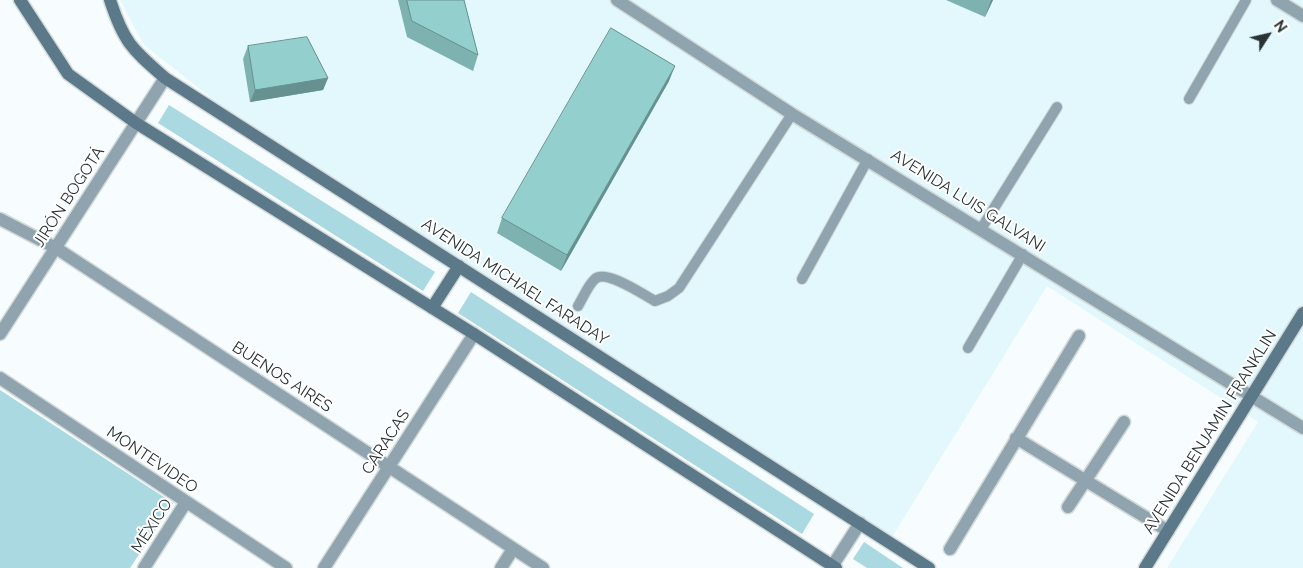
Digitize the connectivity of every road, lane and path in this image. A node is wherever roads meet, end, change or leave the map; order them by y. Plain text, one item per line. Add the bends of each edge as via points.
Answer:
1 (20, 0) edge
2 (110, 0) edge
3 (616, 0) edge
4 (1246, 0) edge
5 (1276, 0) edge
6 (1303, 16) edge
7 (165, 78) junction
8 (1189, 99) dead end
9 (1058, 107) dead end
10 (792, 114) junction
11 (136, 124) junction
12 (868, 159) junction
13 (0, 219) edge
14 (981, 229) junction
15 (56, 248) junction
16 (1023, 254) junction
17 (460, 266) junction
18 (802, 279) dead end
19 (578, 306) dead end
20 (432, 308) junction
21 (1303, 313) edge
22 (0, 334) edge
23 (474, 334) junction
24 (1079, 336) dead end
25 (968, 348) dead end
26 (0, 378) edge
27 (1252, 397) junction
28 (1124, 422) dead end
29 (1303, 428) edge
30 (1016, 438) junction
31 (389, 467) junction
32 (1086, 480) junction
33 (186, 502) junction
34 (1068, 507) dead end
35 (860, 523) junction
36 (1168, 531) junction
37 (513, 548) junction
38 (950, 549) dead end
39 (833, 567) edge
40 (144, 568) edge
41 (286, 568) edge
42 (324, 568) edge
43 (500, 568) edge
44 (542, 568) edge
45 (929, 568) edge
46 (1145, 568) edge

1 - 11 street via 68,74
2 - 7 street, AVENIDA MICHAEL FARADAY via 119,28 131,48
3 - 10 street, AVENIDA LUIS GALVANI
4 - 8 lane
5 - 6 street
7 - 11 street, JIRÓN BOGOTÁ
7 - 17 street, AVENIDA MICHAEL FARADAY
9 - 14 lane
10 - 12 street, AVENIDA LUIS GALVANI
10 - 19 lane via 678,288 655,301 602,276 595,279
11 - 15 street, JIRÓN BOGOTÁ
11 - 20 street
12 - 14 street, AVENIDA LUIS GALVANI
12 - 18 lane
13 - 15 street, BUENOS AIRES
14 - 16 street, AVENIDA LUIS GALVANI
15 - 22 street, JIRÓN BOGOTÁ
15 - 31 street, BUENOS AIRES
16 - 25 lane
16 - 27 street, AVENIDA LUIS GALVANI
17 - 20 street
17 - 35 street, AVENIDA MICHAEL FARADAY
20 - 23 street
21 - 27 street, AVENIDA BENJAMIN FRANKLIN
23 - 31 street, CARACAS
23 - 39 street
24 - 30 street
26 - 33 street, MONTEVIDEO
27 - 29 street, AVENIDA LUIS GALVANI
27 - 36 street, AVENIDA BENJAMIN FRANKLIN
28 - 32 street
30 - 32 street
30 - 38 street
31 - 37 street, BUENOS AIRES
31 - 42 street, CARACAS
32 - 34 street
32 - 36 street
33 - 40 street, MÉXICO
33 - 41 street, MONTEVIDEO
35 - 39 street
35 - 45 street, AVENIDA MICHAEL FARADAY
36 - 46 street, AVENIDA BENJAMIN FRANKLIN
37 - 43 street
37 - 44 street, BUENOS AIRES

